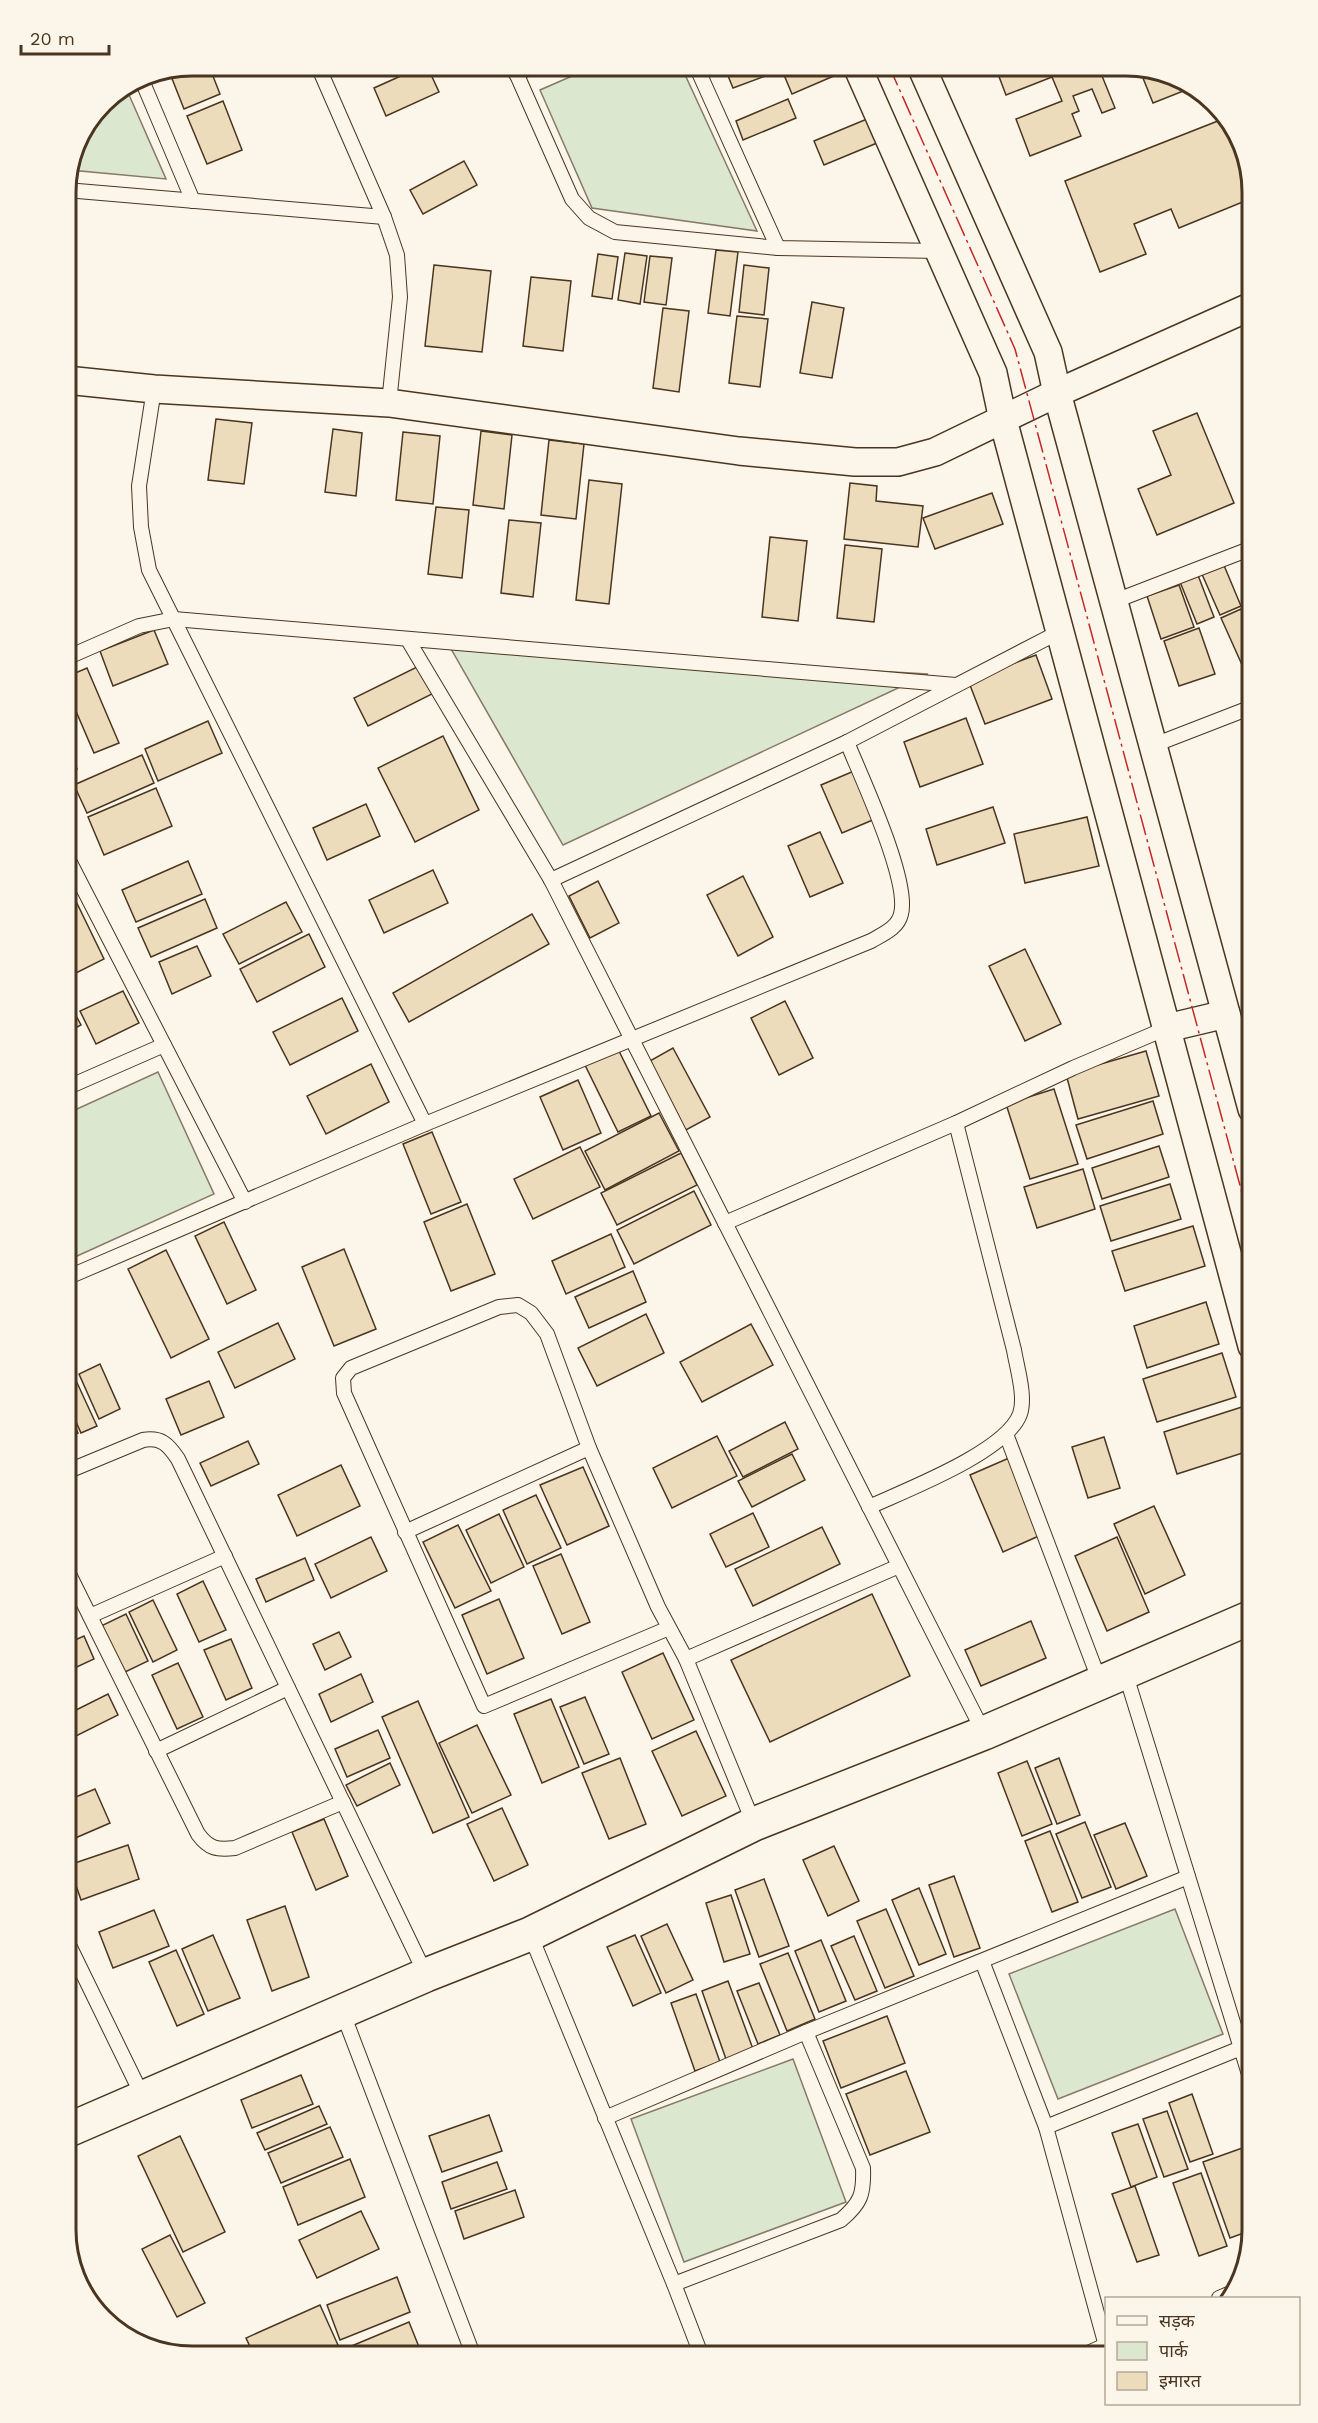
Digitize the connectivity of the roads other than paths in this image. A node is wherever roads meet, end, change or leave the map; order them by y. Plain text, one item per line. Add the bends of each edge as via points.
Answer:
1 (323, 77) edge
2 (517, 77) edge
3 (701, 77) edge
4 (862, 77) edge
5 (926, 77) edge
6 (145, 87) edge
7 (77, 191) edge
8 (193, 201) junction
9 (384, 217) junction
10 (778, 248) junction
11 (938, 250) junction
12 (1242, 310) edge
13 (77, 381) edge
14 (154, 389) junction
15 (1057, 393) junction
16 (389, 403) junction
17 (1003, 420) junction
18 (1242, 552) edge
19 (1115, 601) junction
20 (174, 619) junction
21 (1061, 631) junction
22 (408, 640) junction
23 (77, 653) edge
24 (956, 685) junction
25 (1242, 711) edge
26 (847, 742) junction
27 (1154, 745) junction
28 (551, 880) junction
29 (77, 882) edge
30 (1226, 1014) junction
31 (1167, 1028) junction
32 (631, 1038) junction
33 (164, 1045) junction
34 (1242, 1072) edge
35 (77, 1083) edge
36 (956, 1123) junction
37 (425, 1124) junction
38 (245, 1202) junction
39 (725, 1223) junction
40 (77, 1273) edge
41 (1242, 1309) edge
42 (1006, 1434) junction
43 (589, 1448) junction
44 (77, 1467) edge
45 (869, 1508) junction
46 (405, 1532) junction
47 (225, 1556) junction
48 (899, 1566) junction
49 (77, 1590) edge
50 (90, 1616) junction
51 (1242, 1621) edge
52 (669, 1628) junction
53 (686, 1659) junction
54 (1112, 1678) junction
55 (288, 1688) junction
56 (984, 1733) junction
57 (156, 1751) junction
58 (343, 1802) junction
59 (754, 1824) junction
60 (1188, 1877) junction
61 (530, 1934) junction
62 (982, 1961) junction
63 (77, 1962) edge
64 (426, 1975) junction
65 (342, 2011) junction
66 (806, 2032) junction
67 (1241, 2048) junction
68 (1242, 2051) edge
69 (143, 2097) junction
70 (605, 2118) junction
71 (77, 2126) edge
72 (1047, 2127) junction
73 (674, 2284) junction
74 (1105, 2341) edge
75 (470, 2346) edge
76 (698, 2346) edge

1 - 9 lane
2 - 10 lane via 572,199 589,218 615,232
3 - 10 lane
4 - 11 street
5 - 15 street via 1048,352
6 - 8 lane
7 - 8 lane
8 - 9 lane
9 - 16 lane via 398,255 400,297
10 - 11 lane
11 - 17 street via 993,373
12 - 15 street
13 - 14 street
14 - 16 street
14 - 20 lane via 139,486 141,527 149,570
15 - 17 street
15 - 19 street
16 - 17 street via 739,451 855,462 898,462 935,452
17 - 21 street
18 - 19 lane
19 - 27 street
20 - 22 lane
20 - 23 lane via 139,626
20 - 37 lane
21 - 24 lane
21 - 31 street
22 - 24 lane
22 - 28 lane
24 - 26 lane
25 - 27 lane
26 - 28 lane
26 - 32 lane via 896,865 902,914 892,928 872,941
27 - 30 street
28 - 32 lane
29 - 33 lane
30 - 31 street
30 - 34 street
31 - 36 lane
31 - 41 street
32 - 37 lane
32 - 39 lane
33 - 35 lane
33 - 38 lane
36 - 39 lane
36 - 42 lane via 1021,1385 1020,1414
37 - 38 lane
38 - 40 lane
39 - 45 lane
42 - 45 lane via 980,1454
42 - 54 lane
43 - 46 lane
43 - 46 lane via 547,1334 531,1313 518,1305 499,1307 351,1368 343,1377 344,1393
43 - 52 lane
44 - 47 lane via 143,1440 156,1438 168,1445
45 - 48 lane
46 - 52 lane via 484,1706
47 - 50 lane
47 - 55 lane
48 - 53 lane
48 - 56 lane
49 - 50 lane
50 - 57 lane
51 - 54 street
52 - 53 lane
53 - 59 lane
54 - 56 street
54 - 60 lane
55 - 57 lane
55 - 58 lane
56 - 59 street
57 - 58 lane via 198,1834 216,1850 235,1848
58 - 64 lane
59 - 61 street
60 - 62 lane
60 - 67 lane
61 - 64 street
61 - 70 lane
62 - 66 lane
62 - 72 lane
63 - 69 lane
64 - 65 street
65 - 69 street
65 - 75 lane
66 - 70 lane
66 - 73 lane via 863,2168 864,2189 856,2207 841,2220
67 - 68 lane
67 - 72 lane
69 - 71 street
70 - 73 lane
72 - 74 lane
73 - 76 lane

